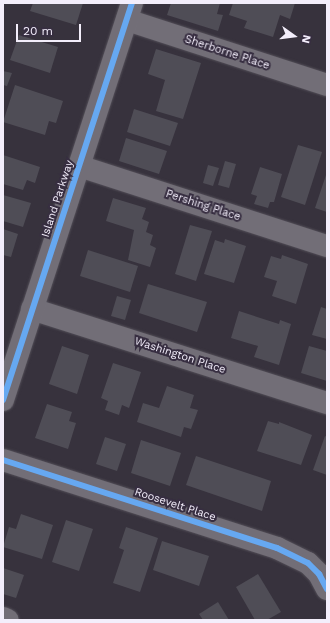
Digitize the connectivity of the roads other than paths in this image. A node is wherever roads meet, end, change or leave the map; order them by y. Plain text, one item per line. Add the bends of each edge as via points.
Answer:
1 (130, 11) edge
2 (327, 85) edge
3 (79, 166) junction
4 (327, 246) edge
5 (32, 310) junction
6 (3, 400) edge
7 (327, 403) edge
8 (3, 460) edge
9 (327, 589) edge
10 (3, 618) edge
11 (8, 620) edge

1 - 2 street, Sherborne Place
1 - 3 street, Island Parkway
3 - 4 street, Pershing Place
3 - 5 street, Island Parkway
5 - 6 street, Island Parkway
5 - 7 street, Washington Place
8 - 9 street, Roosevelt Place via 277,548 308,563 319,574
10 - 11 street

